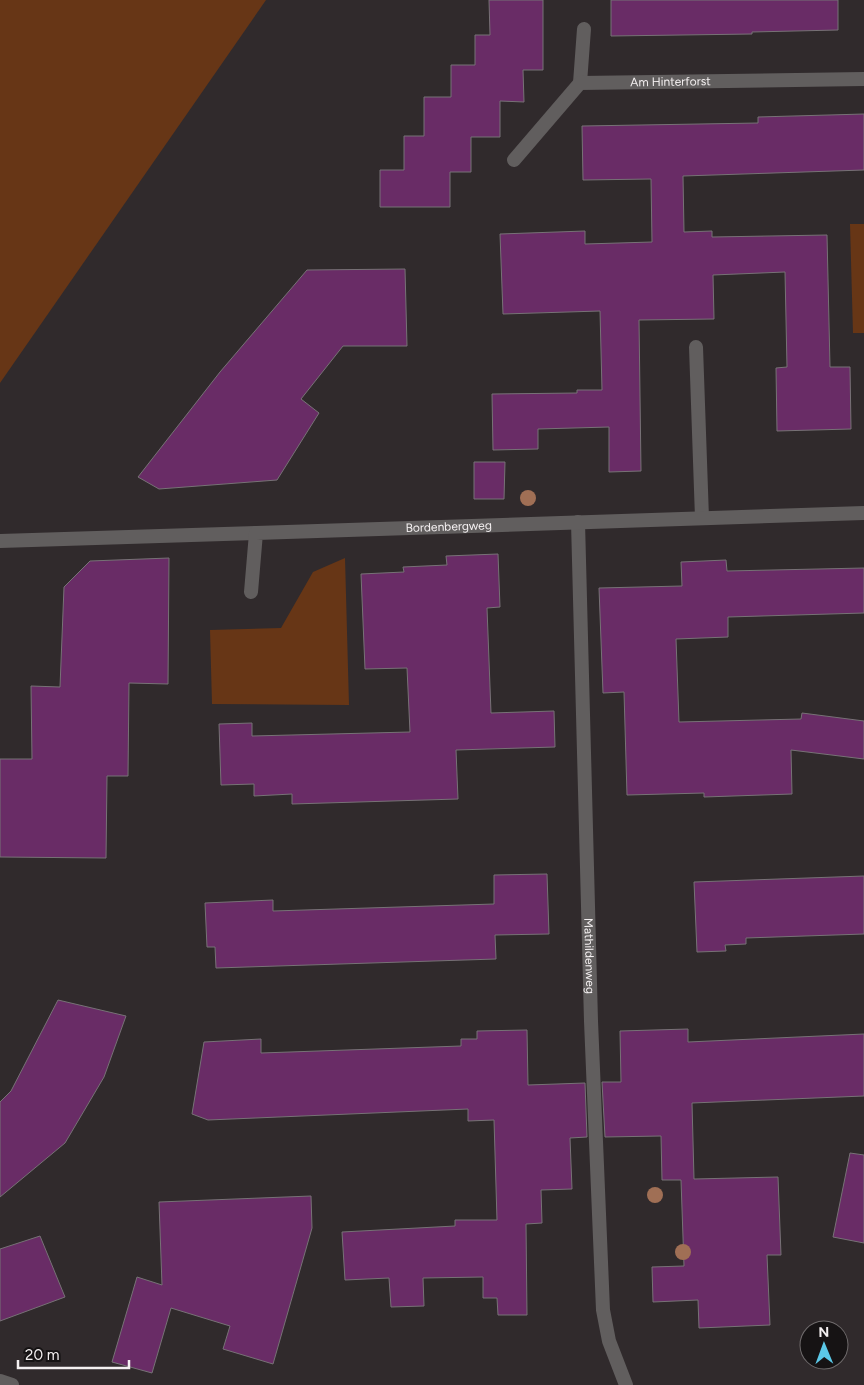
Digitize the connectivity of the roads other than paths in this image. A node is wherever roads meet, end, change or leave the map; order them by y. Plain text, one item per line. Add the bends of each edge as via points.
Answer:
1 (584, 29) dead end
2 (864, 79) edge
3 (580, 83) junction
4 (514, 160) dead end
5 (696, 347) dead end
6 (864, 513) edge
7 (702, 518) junction
8 (578, 522) junction
9 (256, 533) junction
10 (0, 541) edge
11 (251, 592) dead end
12 (0, 1381) edge
13 (12, 1385) edge
14 (626, 1385) edge

1 - 3 street
2 - 3 street, Am Hinterforst
3 - 4 street
5 - 7 street
6 - 7 street, Bordenbergweg
7 - 8 street, Bordenbergweg
8 - 9 street, Bordenbergweg
8 - 14 street, Mathildenweg via 591,1021 603,1310
9 - 10 street, Bordenbergweg
9 - 11 street
12 - 13 street

